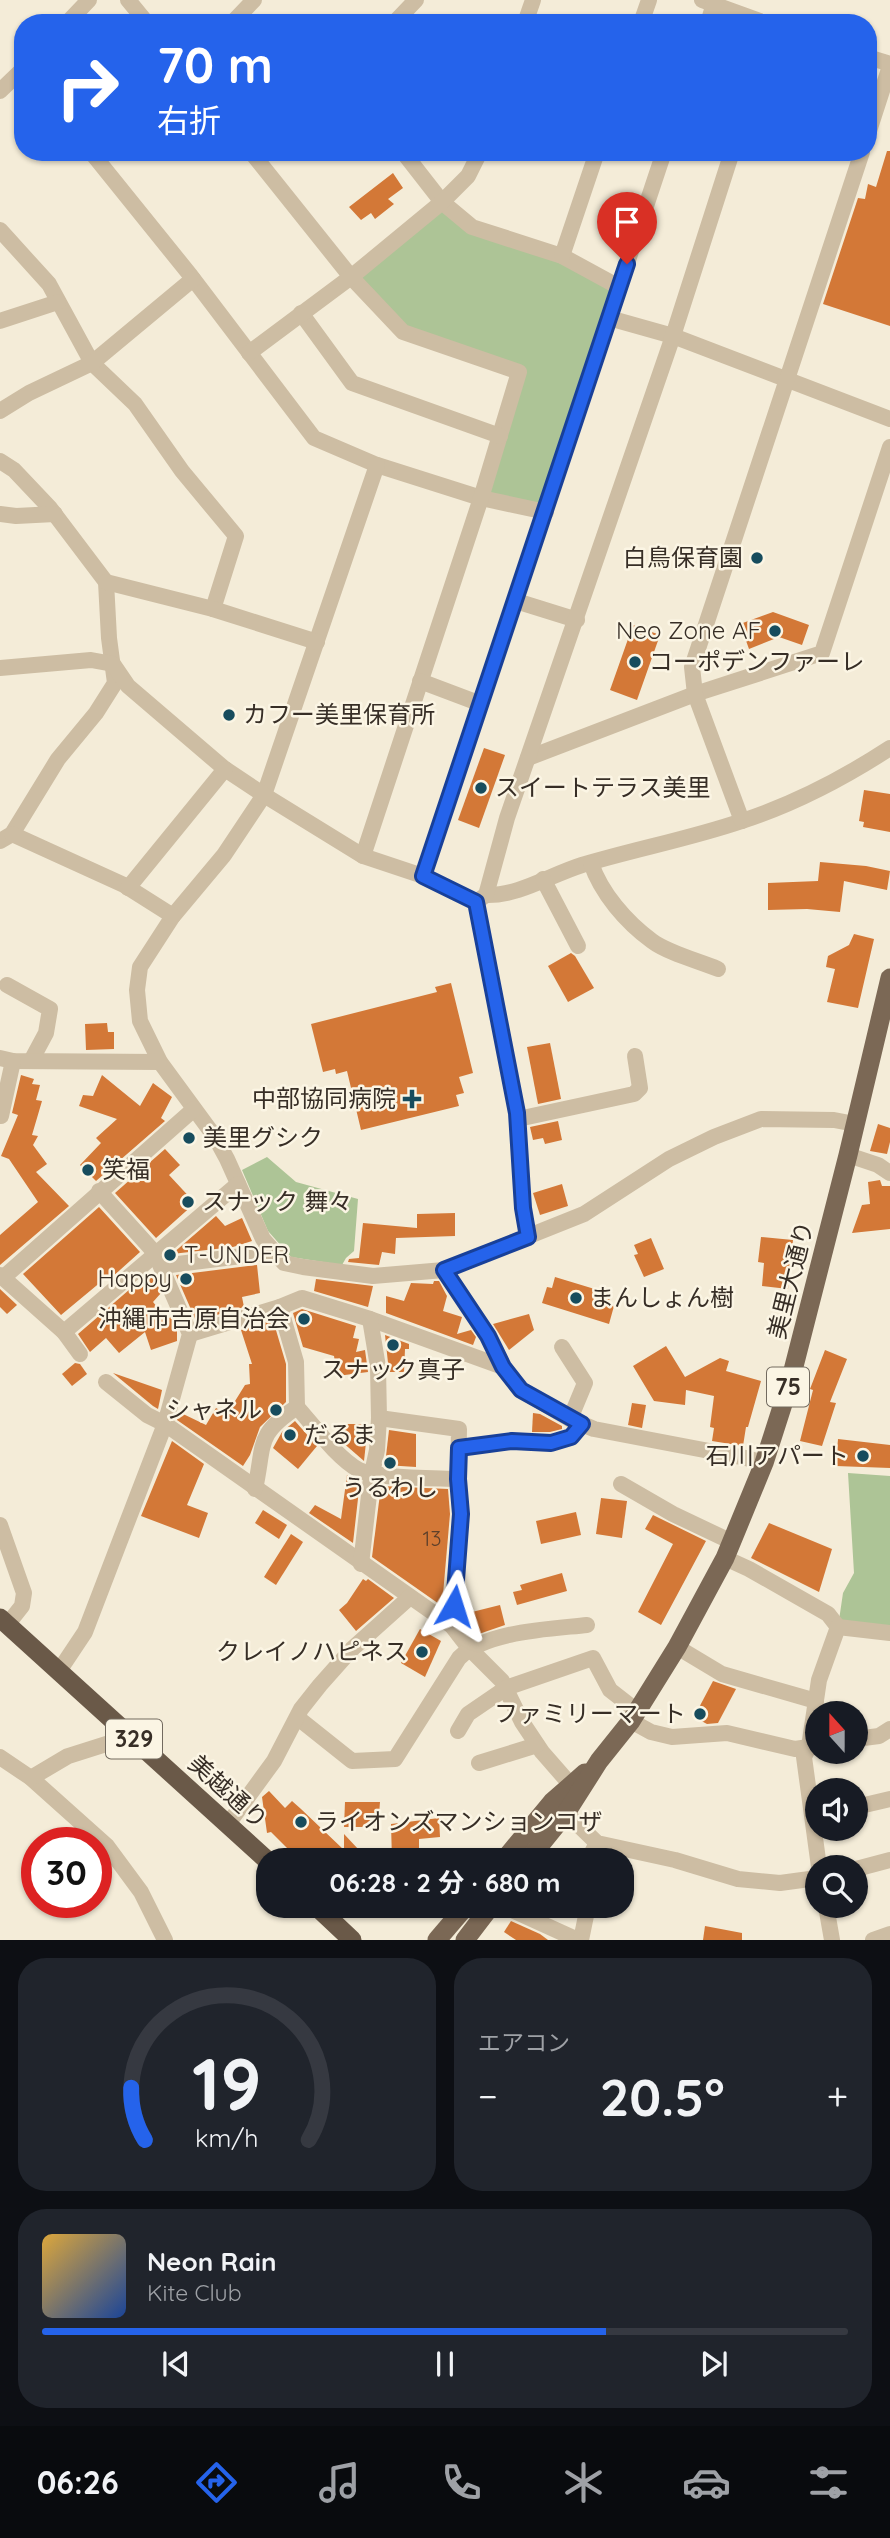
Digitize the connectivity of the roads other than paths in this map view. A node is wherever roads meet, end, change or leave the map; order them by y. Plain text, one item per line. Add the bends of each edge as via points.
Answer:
1 (89, 0) edge
2 (128, 0) edge
3 (254, 0) edge
4 (416, 0) edge
5 (711, 1) edge
6 (76, 14) edge
7 (140, 14) edge
8 (241, 14) edge
9 (403, 14) edge
10 (743, 14) edge
11 (890, 65) edge
12 (14, 78) edge
13 (0, 91) edge
14 (877, 106) edge
15 (98, 161) edge
16 (258, 161) edge
17 (410, 161) edge
18 (476, 161) edge
19 (594, 161) edge
20 (661, 161) edge
21 (729, 161) edge
22 (859, 161) edge
23 (442, 202) junction
24 (3, 238) edge
25 (562, 256) junction
26 (351, 276) junction
27 (193, 279) junction
28 (619, 287) junction
29 (58, 302) junction
30 (301, 313) junction
31 (609, 318) junction
32 (0, 321) edge
33 (673, 336) junction
34 (249, 353) junction
35 (92, 363) junction
36 (786, 378) junction
37 (0, 411) edge
38 (890, 419) edge
39 (500, 436) junction
40 (890, 447) edge
41 (0, 460) edge
42 (377, 465) junction
43 (481, 498) junction
44 (546, 513) junction
45 (0, 514) edge
46 (55, 514) junction
47 (107, 582) junction
48 (516, 601) junction
49 (213, 609) junction
50 (577, 620) junction
51 (317, 642) junction
52 (113, 664) junction
53 (0, 668) edge
54 (420, 681) junction
55 (695, 694) junction
56 (481, 704) junction
57 (890, 748) edge
58 (528, 758) junction
59 (225, 769) junction
60 (264, 795) junction
61 (743, 821) junction
62 (6, 838) edge
63 (363, 856) junction
64 (591, 863) junction
65 (423, 876) junction
66 (543, 880) junction
67 (128, 888) junction
68 (481, 898) junction
69 (173, 916) junction
70 (578, 946) dead end
71 (718, 969) dead end
72 (890, 978) edge
73 (7, 985) dead end
74 (885, 1025) edge
75 (635, 1056) dead end
76 (6, 1059) edge
77 (31, 1061) junction
78 (160, 1062) junction
79 (194, 1109) junction
80 (2, 1116) edge
81 (518, 1119) junction
82 (855, 1124) junction
83 (848, 1155) junction
84 (890, 1174) edge
85 (238, 1184) junction
86 (99, 1191) junction
87 (528, 1237) junction
88 (274, 1252) junction
89 (158, 1259) junction
90 (303, 1267) junction
91 (444, 1270) junction
92 (2, 1276) edge
93 (302, 1298) junction
94 (280, 1307) junction
95 (370, 1319) junction
96 (64, 1332) junction
97 (190, 1334) junction
98 (562, 1347) dead end
99 (80, 1354) dead end
100 (503, 1367) junction
101 (106, 1382) dead end
102 (297, 1407) junction
103 (379, 1418) junction
104 (576, 1422) junction
105 (165, 1424) junction
106 (459, 1448) junction
107 (764, 1463) junction
108 (373, 1473) junction
109 (458, 1479) junction
110 (621, 1484) dead end
111 (256, 1489) junction
112 (0, 1525) edge
113 (728, 1550) junction
114 (361, 1564) junction
115 (410, 1597) junction
116 (4, 1621) edge
117 (587, 1625) dead end
118 (452, 1626) junction
119 (838, 1627) junction
120 (890, 1633) edge
121 (677, 1647) junction
122 (469, 1648) junction
123 (59, 1671) junction
124 (506, 1688) junction
125 (816, 1701) joint
126 (634, 1716) junction
127 (298, 1717) junction
128 (890, 1729) edge
129 (458, 1731) dead end
130 (131, 1736) junction
131 (868, 1737) edge
132 (537, 1745) junction
133 (805, 1747) edge
134 (0, 1757) edge
135 (599, 1762) junction
136 (479, 1763) dead end
137 (31, 1778) junction
138 (570, 1784) junction
139 (890, 1799) edge
140 (868, 1804) edge
141 (566, 1813) junction
142 (228, 1824) junction
143 (597, 1843) junction
144 (514, 1848) edge
145 (538, 1848) edge
146 (594, 1848) edge
147 (256, 1850) edge
148 (890, 1860) edge
149 (868, 1866) edge
150 (805, 1880) edge
151 (329, 1918) edge
152 (456, 1918) edge
153 (481, 1918) edge
154 (530, 1918) edge
155 (585, 1918) edge
156 (828, 1918) edge
157 (890, 1934) edge
158 (165, 1940) edge
159 (352, 1940) edge
160 (437, 1940) edge
161 (464, 1940) edge
162 (580, 1940) edge
163 (832, 1940) edge
164 (873, 1940) edge

1 - 6 street
2 - 7 street
3 - 8 street
4 - 9 street
5 - 10 street
11 - 14 street
12 - 13 street
15 - 27 street
16 - 26 street
17 - 23 street
18 - 23 street via 468,176
19 - 25 street
20 - 28 street
21 - 33 street
22 - 36 street
23 - 25 street via 472,227
23 - 26 street
24 - 29 street via 30,260
25 - 28 street
26 - 30 street
26 - 39 street via 403,332 519,372
27 - 34 street
27 - 35 street
28 - 31 street
29 - 32 street
29 - 35 street
30 - 34 street
30 - 39 street via 352,383
31 - 33 street
31 - 44 street
33 - 36 street
33 - 50 street
34 - 42 street via 314,438
35 - 37 street
35 - 49 street via 135,404 236,536
36 - 38 street
36 - 55 street via 692,667
39 - 43 street
40 - 55 street via 822,653
41 - 46 street
42 - 43 street
42 - 51 street
43 - 44 street
43 - 54 street
44 - 48 street
45 - 46 street
46 - 47 street
47 - 49 street
47 - 52 street
48 - 50 street
48 - 56 street
49 - 51 street
50 - 58 street
51 - 60 street
52 - 53 street via 91,660
52 - 59 street via 128,686
52 - 62 street via 115,683
54 - 56 street
54 - 63 street
55 - 58 street
55 - 61 street
56 - 65 street
57 - 61 street via 809,794
58 - 68 street
59 - 60 street
59 - 67 street
60 - 63 street
60 - 69 street via 224,855
61 - 64 street
62 - 67 street
63 - 65 street
64 - 66 street
64 - 71 street via 616,907 653,942
65 - 68 street
66 - 68 street
66 - 70 street
67 - 69 street
68 - 81 street
69 - 78 street via 140,967 137,990 140,1021
72 - 74 main road, 美里大通り / 75
73 - 77 street via 50,1009 46,1033
74 - 82 main road, 美里大通り / 75
75 - 81 street via 640,1088 634,1094
76 - 77 street
76 - 80 street
77 - 78 street
78 - 79 street
79 - 85 street via 215,1137
79 - 86 street
81 - 87 street
82 - 83 main road, 美里大通り / 75
82 - 87 street via 761,1119 669,1159 584,1213
83 - 84 street
83 - 107 main road, 美里大通り / 75 via 790,1382
85 - 88 street via 263,1239
85 - 89 street
86 - 89 street
86 - 92 street
87 - 91 street
88 - 89 street
88 - 90 street via 284,1263
89 - 96 street via 148,1262
89 - 97 street
90 - 91 street via 373,1276
90 - 93 street
91 - 100 street
92 - 96 street
93 - 94 street
93 - 95 street
94 - 97 street
94 - 102 street via 296,1362
95 - 100 street
95 - 103 street via 378,1367
96 - 99 street
97 - 105 street
98 - 104 street via 585,1383
100 - 104 street via 521,1390
101 - 105 street
102 - 108 street via 344,1458
102 - 111 street via 267,1431
103 - 106 street via 459,1429
103 - 108 street
104 - 106 street via 571,1437 551,1443 512,1441
104 - 107 street
105 - 111 street
105 - 123 street via 85,1632
106 - 109 street
107 - 113 main road, 美里大通り / 75
108 - 109 street
108 - 114 street
109 - 118 street via 461,1514
110 - 113 street
111 - 114 street
112 - 116 street via 24,1594 22,1606
113 - 119 street via 749,1569 828,1614
113 - 121 main road, 美里大通り / 75
114 - 115 street
115 - 118 street
115 - 127 street via 352,1649
116 - 123 highway, 美越通り / 329
117 - 122 street via 541,1630
118 - 122 street
119 - 120 street
119 - 125 street
121 - 125 street via 722,1674
121 - 126 main road, 美里大通り / 75
122 - 124 street
122 - 127 street via 395,1759 352,1761
123 - 130 highway, 美越通り / 329
124 - 126 street via 593,1658 610,1690
124 - 129 street via 468,1714
124 - 132 street
126 - 133 street via 650,1732 673,1737 727,1733 794,1749
126 - 135 main road, 美里大通り / 75
127 - 142 street via 274,1761
128 - 131 street
130 - 137 street via 68,1756
130 - 142 highway, 美越通り / 329
132 - 136 street
132 - 138 street
134 - 137 street
135 - 138 main road, 美里大通り / 75
135 - 141 main road, 美里大通り / 75
137 - 158 street via 107,1846 141,1892
138 - 144 main road, 美里大通り / 75
139 - 140 street
141 - 143 street
141 - 145 main road, 美里大通り / 75
142 - 147 highway, 美越通り / 329
143 - 146 street
143 - 150 street via 738,1879 780,1883
148 - 149 street
151 - 159 highway
152 - 160 main road
153 - 161 main road
154 - 162 street
155 - 162 street
156 - 163 street
157 - 164 street

